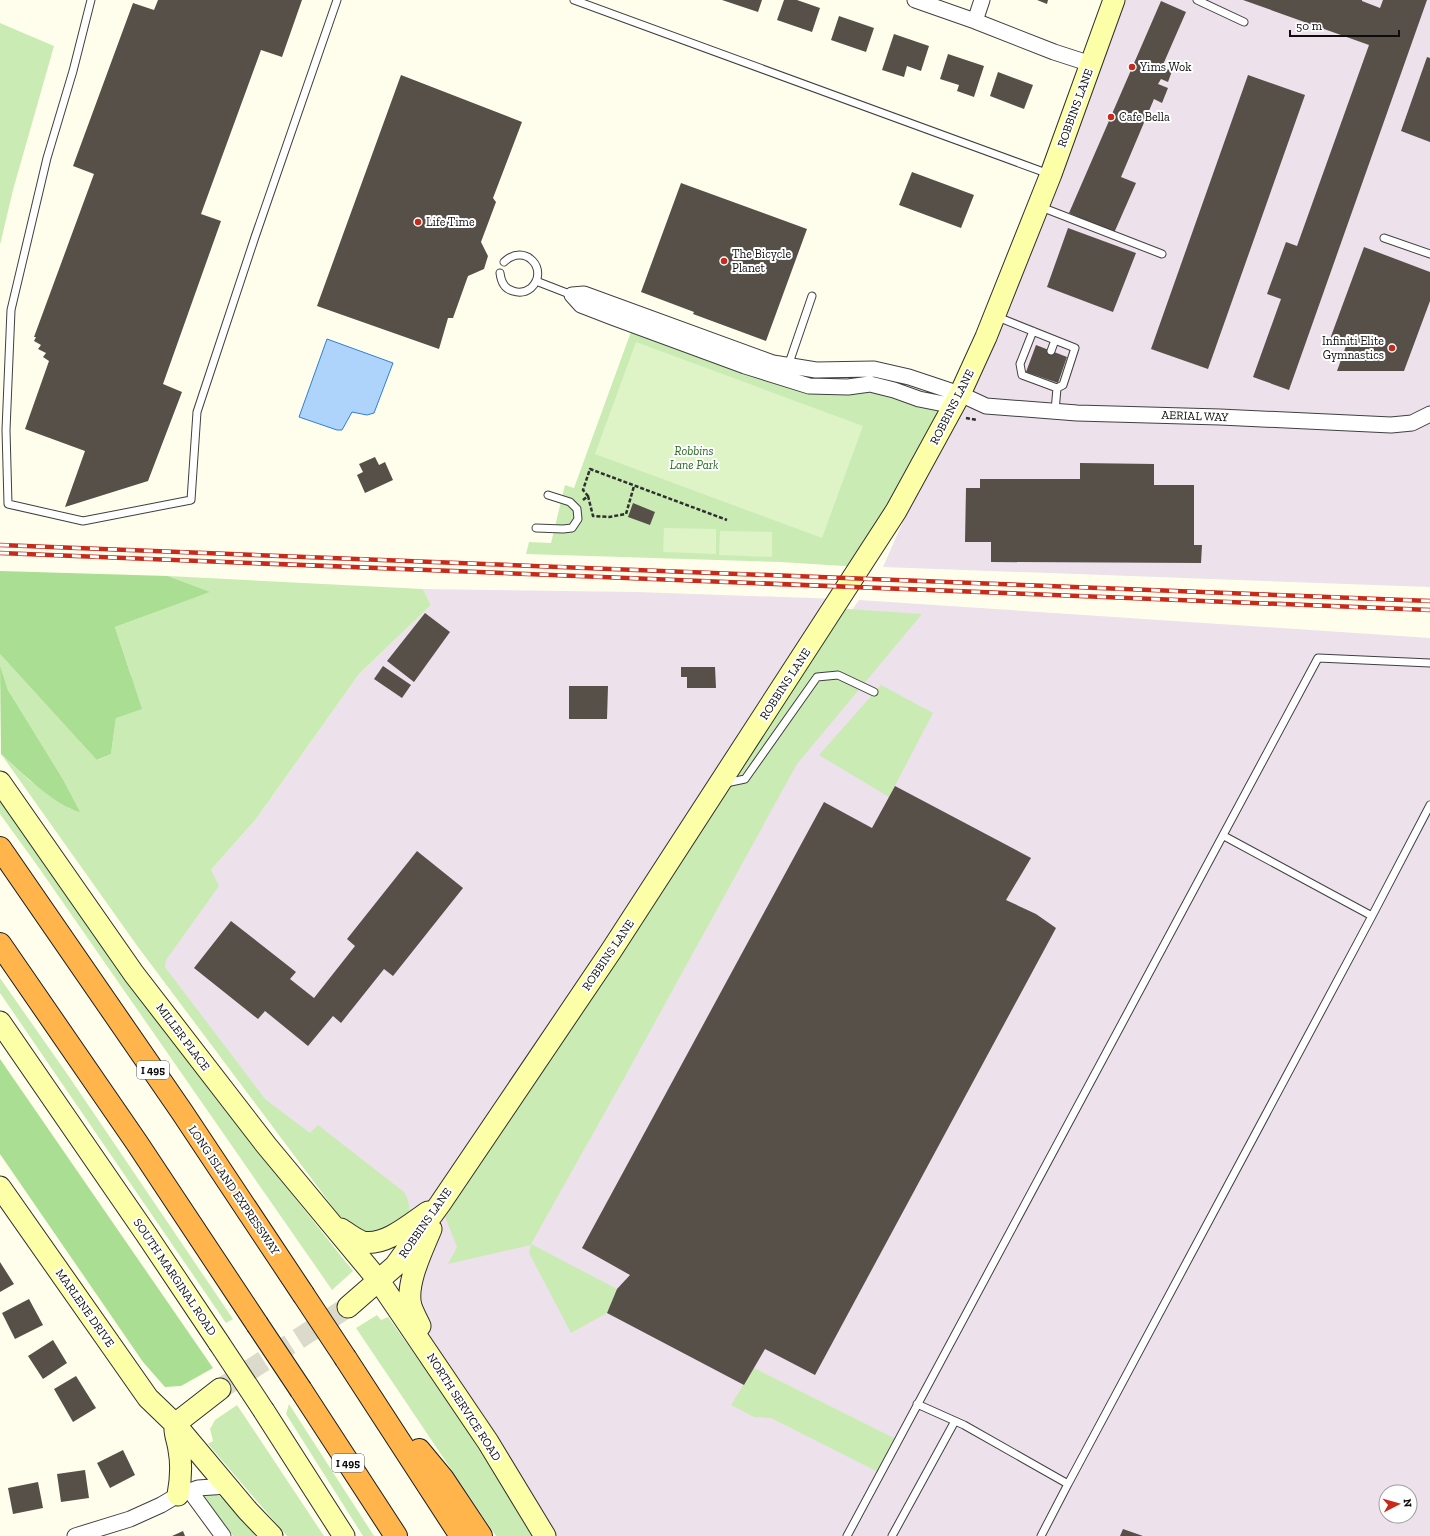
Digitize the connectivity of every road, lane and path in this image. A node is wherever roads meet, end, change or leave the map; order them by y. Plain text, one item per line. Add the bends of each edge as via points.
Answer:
1 (91, 0) edge
2 (338, 0) edge
3 (574, 0) edge
4 (915, 0) edge
5 (982, 0) edge
6 (1114, 0) edge
7 (1197, 0) edge
8 (975, 21) junction
9 (1244, 22) dead end
10 (1091, 64) junction
11 (1051, 174) junction
12 (1038, 206) junction
13 (1384, 238) dead end
14 (1162, 254) dead end
15 (1430, 254) edge
16 (504, 262) dead end
17 (500, 272) dead end
18 (536, 281) junction
19 (572, 295) junction
20 (812, 296) dead end
21 (995, 316) junction
22 (1033, 331) junction
23 (1055, 340) junction
24 (1051, 351) dead end
25 (788, 366) junction
26 (1057, 388) junction
27 (957, 400) junction
28 (1055, 411) junction
29 (1430, 414) edge
30 (634, 486) junction
31 (548, 495) dead end
32 (588, 496) junction
33 (574, 506) junction
34 (727, 520) dead end
35 (536, 528) dead end
36 (1430, 663) edge
37 (874, 692) dead end
38 (0, 782) edge
39 (720, 784) junction
40 (1430, 805) edge
41 (1224, 836) junction
42 (0, 848) edge
43 (1372, 916) junction
44 (0, 944) edge
45 (0, 1022) edge
46 (0, 1187) edge
47 (300, 1187) junction
48 (440, 1204) junction
49 (379, 1281) junction
50 (348, 1307) tunnel mouth
51 (452, 1386) junction
52 (220, 1390) tunnel mouth
53 (917, 1404) junction
54 (955, 1421) junction
55 (387, 1422) junction
56 (175, 1424) junction
57 (1068, 1484) junction
58 (227, 1486) junction
59 (184, 1493) junction
60 (75, 1536) edge
61 (223, 1536) edge
62 (272, 1536) edge
63 (344, 1536) edge
64 (396, 1536) edge
65 (461, 1536) edge
66 (482, 1536) edge
67 (545, 1536) edge
68 (847, 1536) edge
69 (892, 1536) edge
70 (1041, 1536) edge

1 - 2 lane via 47,158 11,310 6,430 8,504 83,521 191,500 198,412 255,237
3 - 11 lane
4 - 8 street
5 - 8 street
6 - 10 street, ROBBINS LANE
7 - 9 lane
8 - 10 street
10 - 11 street, ROBBINS LANE
11 - 12 street, ROBBINS LANE
12 - 14 lane
12 - 21 street, ROBBINS LANE
13 - 15 lane
16 - 18 lane via 518,255 528,257 537,269
17 - 18 lane via 506,288 517,292 528,290
18 - 19 lane
19 - 25 street via 584,294 773,363
19 - 27 street via 581,304 618,319 745,366 809,386 848,387 870,384 920,399
20 - 25 lane
21 - 22 lane
21 - 27 street, ROBBINS LANE
22 - 23 lane
22 - 26 lane via 1020,364 1022,375
23 - 24 lane
23 - 26 lane via 1075,348 1063,385
25 - 27 street via 816,370 874,370 909,377
26 - 28 lane
27 - 28 street, AERIAL WAY via 986,406
27 - 39 street, ROBBINS LANE via 896,511
28 - 29 street, AERIAL WAY via 1391,425 1412,423
30 - 32 path via 590,469 582,490
30 - 32 path via 626,514 593,516
30 - 34 path
31 - 33 lane via 570,502
32 - 33 path
33 - 35 lane via 578,519 572,528
36 - 41 lane via 1318,658
37 - 39 lane via 838,675 817,677 745,779
38 - 47 street, MILLER PLACE via 134,974
39 - 48 street, ROBBINS LANE
40 - 43 lane
41 - 43 lane
41 - 53 lane
42 - 55 highway, LONG ISLAND EXPRESSWAY / I 495, bridge via 178,1106
43 - 57 lane
44 - 64 highway, I 495, bridge via 137,1143
45 - 63 street, SOUTH MARGINAL ROAD, bridge via 264,1410
46 - 56 street, MARLENE DRIVE via 148,1398
47 - 48 street via 341,1228 361,1242 375,1242 391,1236
47 - 49 street, MILLER PLACE
48 - 49 street, ROBBINS LANE via 395,1266
48 - 51 street via 410,1281 410,1294 415,1315
49 - 50 street, ROBBINS LANE
49 - 51 street, NORTH SERVICE ROAD
51 - 67 street, NORTH SERVICE ROAD
52 - 56 street
53 - 54 lane
53 - 68 lane
54 - 57 lane
54 - 69 lane
55 - 65 highway, LONG ISLAND EXPRESSWAY / I 495
55 - 66 highway via 421,1452
56 - 58 street, MARLENE DRIVE
56 - 59 street
57 - 70 lane
58 - 59 street via 198,1488
58 - 62 street, MARLENE DRIVE
59 - 60 street via 130,1519
59 - 61 street

